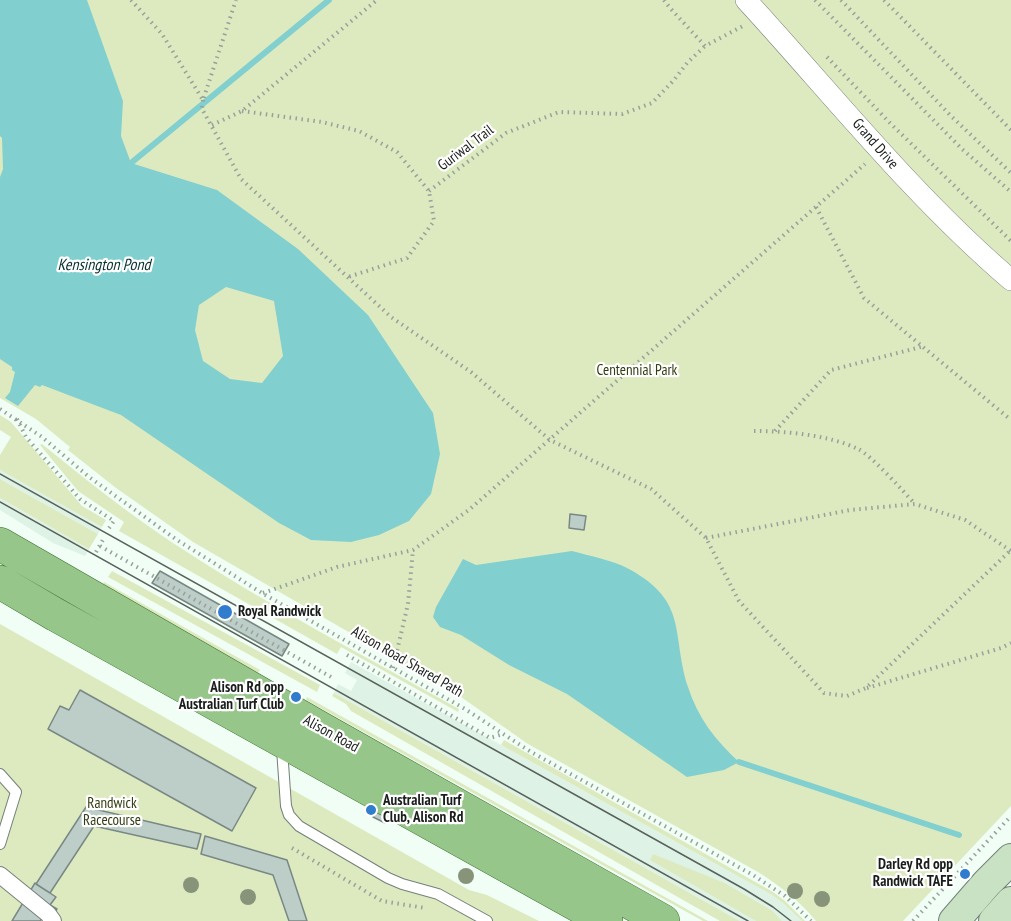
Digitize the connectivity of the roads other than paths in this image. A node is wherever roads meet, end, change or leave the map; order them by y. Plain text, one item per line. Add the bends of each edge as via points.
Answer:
1 (746, 0) edge
2 (1011, 280) edge
3 (0, 544) edge
4 (0, 582) edge
5 (281, 740) junction
6 (0, 774) edge
7 (0, 844) edge
8 (1011, 859) edge
9 (0, 875) edge
10 (987, 883) junction
11 (1011, 902) edge
12 (53, 921) edge
13 (487, 921) edge
14 (606, 921) edge
15 (663, 921) edge
16 (942, 921) edge
17 (954, 921) edge
18 (994, 921) edge

1 - 2 street, Grand Drive via 918,192
3 - 15 main road, Alison Road
4 - 5 main road, Alison Road
5 - 13 lane via 286,807 299,826 388,878 438,894
5 - 14 main road, Alison Road
6 - 7 lane via 16,792
8 - 10 main road
9 - 12 street
10 - 16 main road
10 - 17 main road
11 - 18 main road

